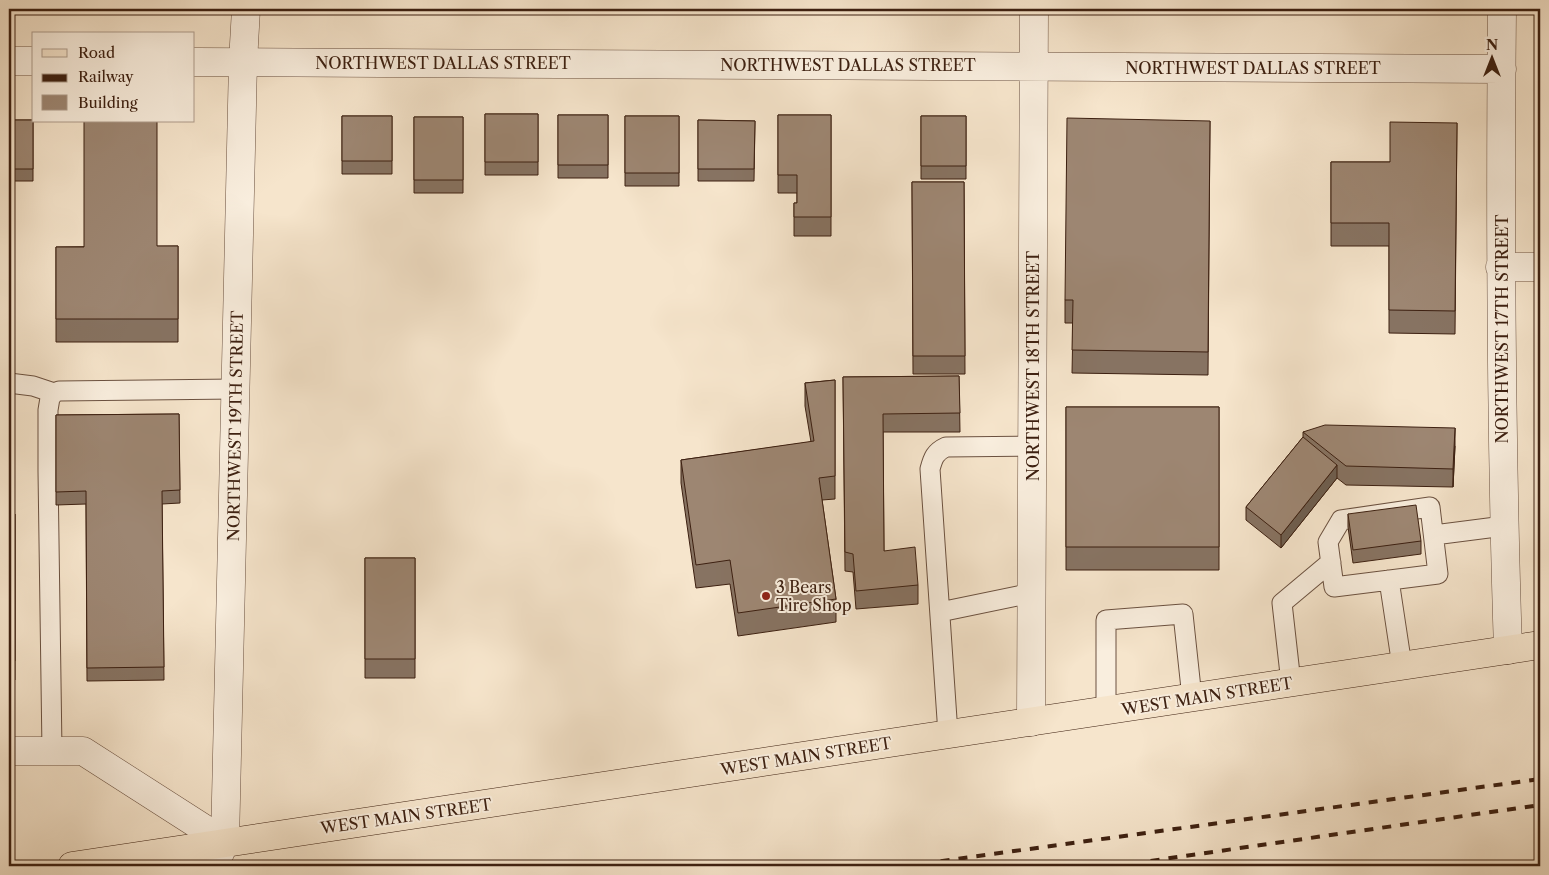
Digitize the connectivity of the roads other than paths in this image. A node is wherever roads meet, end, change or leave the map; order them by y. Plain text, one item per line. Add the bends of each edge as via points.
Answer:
1 (246, 9) edge
2 (1034, 9) edge
3 (1502, 9) edge
4 (9, 61) edge
5 (32, 61) edge
6 (195, 62) edge
7 (243, 62) junction
8 (1034, 66) junction
9 (1502, 69) junction
10 (1500, 267) junction
11 (1540, 268) edge
12 (9, 383) edge
13 (235, 389) junction
14 (54, 393) junction
15 (1032, 446) junction
16 (1504, 526) junction
17 (1434, 536) junction
18 (1331, 562) junction
19 (1389, 580) junction
20 (1032, 593) junction
21 (940, 612) junction
22 (1540, 645) edge
23 (1508, 650) junction
24 (1402, 666) junction
25 (1291, 683) junction
26 (1192, 698) junction
27 (1106, 711) junction
28 (1031, 722) junction
29 (948, 734) junction
30 (9, 751) edge
31 (52, 751) junction
32 (225, 858) edge
33 (72, 866) edge

1 - 7 street, NORTHWEST 19TH STREET
2 - 8 street, NORTHWEST 18TH STREET
3 - 9 street, NORTHWEST 17TH STREET
4 - 5 street
6 - 7 street, NORTHWEST DALLAS STREET
7 - 8 street, NORTHWEST DALLAS STREET
7 - 13 street, NORTHWEST 19TH STREET
8 - 9 street, NORTHWEST DALLAS STREET
8 - 15 street, NORTHWEST 18TH STREET
9 - 10 street, NORTHWEST 17TH STREET
10 - 11 street
10 - 16 street, NORTHWEST 17TH STREET
12 - 14 lane
13 - 14 lane
13 - 32 street, NORTHWEST 19TH STREET
14 - 31 lane via 48,410
15 - 20 street, NORTHWEST 18TH STREET
15 - 21 lane via 946,447 932,458 930,470
16 - 17 lane
16 - 23 street, NORTHWEST 17TH STREET
17 - 18 lane via 1430,507 1341,520 1328,542
17 - 19 lane via 1438,574
18 - 19 lane via 1334,587
18 - 25 lane via 1282,603
19 - 24 lane
20 - 21 lane
20 - 28 street, NORTHWEST 18TH STREET
21 - 29 lane
22 - 23 main road, WEST MAIN STREET
23 - 24 main road, WEST MAIN STREET
24 - 25 main road, WEST MAIN STREET
25 - 26 main road, WEST MAIN STREET
26 - 27 main road, WEST MAIN STREET
26 - 27 lane via 1182,614 1106,620
27 - 28 main road, WEST MAIN STREET
28 - 29 main road, WEST MAIN STREET
29 - 32 main road, WEST MAIN STREET
30 - 31 street
31 - 32 street via 84,751
32 - 33 main road, WEST MAIN STREET

